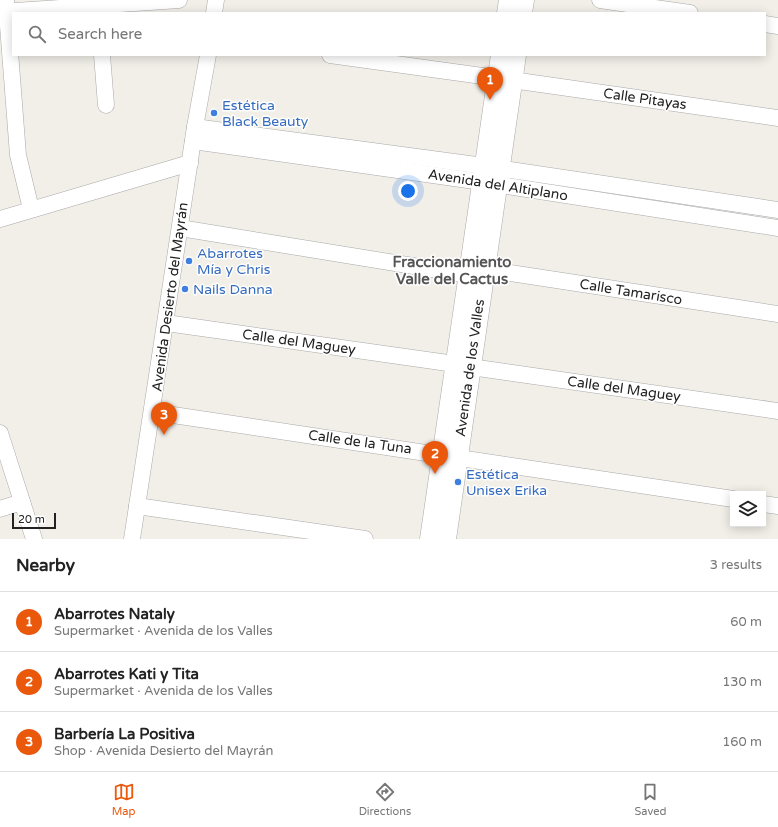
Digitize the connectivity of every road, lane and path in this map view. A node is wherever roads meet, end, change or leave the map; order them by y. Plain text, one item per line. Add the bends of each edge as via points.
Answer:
1 (179, 0) edge
2 (216, 0) edge
3 (509, 0) edge
4 (524, 0) edge
5 (600, 0) edge
6 (4, 8) edge
7 (98, 9) edge
8 (214, 12) edge
9 (507, 12) edge
10 (522, 12) edge
11 (683, 12) edge
12 (766, 24) edge
13 (778, 26) edge
14 (102, 56) edge
15 (208, 56) edge
16 (337, 56) edge
17 (501, 56) edge
18 (516, 56) edge
19 (505, 79) junction
20 (106, 105) dead end
21 (778, 118) edge
22 (194, 134) junction
23 (190, 163) junction
24 (491, 176) junction
25 (31, 209) junction
26 (778, 210) edge
27 (0, 219) edge
28 (180, 228) junction
29 (778, 228) edge
30 (477, 272) junction
31 (778, 314) edge
32 (166, 323) junction
33 (463, 366) junction
34 (778, 411) edge
35 (153, 412) junction
36 (0, 433) edge
37 (450, 456) junction
38 (730, 499) edge
39 (22, 502) junction
40 (766, 504) edge
41 (137, 506) junction
42 (778, 506) edge
43 (0, 509) edge
44 (34, 539) edge
45 (132, 539) edge
46 (365, 539) edge
47 (430, 539) edge
48 (446, 539) edge

1 - 7 street
2 - 8 street
3 - 9 street
4 - 10 street
5 - 11 street
6 - 7 street
6 - 25 street via 18,155
12 - 13 street
14 - 20 street
15 - 22 street, Avenida Desierto del Mayrán
16 - 19 street, Calle Pitayas
17 - 19 street, Avenida de los Valles
18 - 19 street, Avenida de los Valles
19 - 21 street, Calle Pitayas
19 - 24 street, Avenida de los Valles
22 - 23 street, Avenida Desierto del Mayrán
22 - 24 street, Avenida del Altiplano
23 - 25 street
23 - 28 street, Avenida Desierto del Mayrán
24 - 26 street, Avenida del Altiplano
24 - 29 street, Avenida del Altiplano
24 - 30 street, Avenida de los Valles
25 - 27 street
28 - 30 street, Calle Tamarisco
28 - 32 street, Avenida Desierto del Mayrán
30 - 31 street, Calle Tamarisco
30 - 33 street, Avenida de los Valles
32 - 33 street, Calle del Maguey
32 - 35 street, Avenida Desierto del Mayrán
33 - 34 street, Calle del Maguey
33 - 37 street, Avenida de los Valles
35 - 37 street, Calle de la Tuna
35 - 41 street, Avenida Desierto del Mayrán
36 - 39 street
37 - 38 street, Calle de la Tuna
37 - 47 street, Avenida de los Valles
37 - 48 street, Avenida de los Valles
39 - 43 street
39 - 44 street
40 - 42 street
41 - 45 street, Avenida Desierto del Mayrán
41 - 46 street

